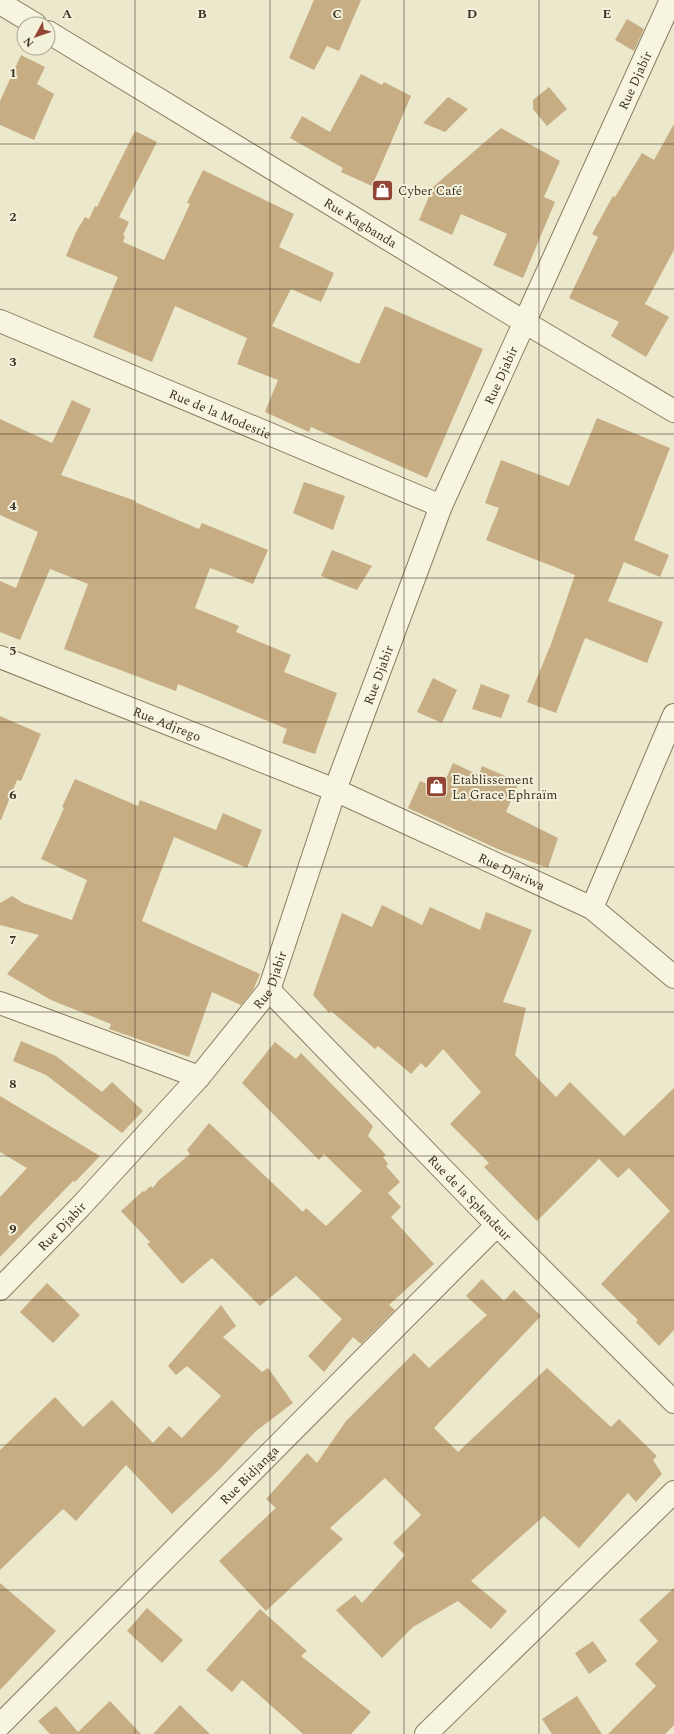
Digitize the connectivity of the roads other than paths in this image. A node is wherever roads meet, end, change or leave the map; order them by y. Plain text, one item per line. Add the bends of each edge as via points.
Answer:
1 (671, 1) edge
2 (0, 2) edge
3 (22, 16) edge
4 (56, 37) edge
5 (0, 321) edge
6 (526, 323) junction
7 (674, 411) edge
8 (441, 506) junction
9 (0, 657) edge
10 (674, 715) edge
11 (335, 790) junction
12 (592, 908) junction
13 (674, 977) edge
14 (269, 990) junction
15 (0, 1003) edge
16 (199, 1077) junction
17 (497, 1225) junction
18 (0, 1288) edge
19 (674, 1402) edge
20 (674, 1492) edge
21 (0, 1725) edge
22 (426, 1734) edge

1 - 6 street, Rue Djabir
2 - 3 street
4 - 6 street, Rue Kagbanda
5 - 8 street, Rue de la Modestie
6 - 7 street, Rue Kagbanda
6 - 8 street, Rue Djabir
8 - 11 street, Rue Djabir
9 - 11 street, Rue Adjrego
10 - 12 street
11 - 12 street, Rue Djariwa
11 - 14 street, Rue Djabir
12 - 13 street, Rue Djariwa
14 - 16 street, Rue Djabir
14 - 17 street, Rue de la Splendeur
15 - 16 street
16 - 18 street, Rue Djabir via 80,1207
17 - 19 street, Rue de la Splendeur
17 - 21 street, Rue Bidjanga
20 - 22 street

